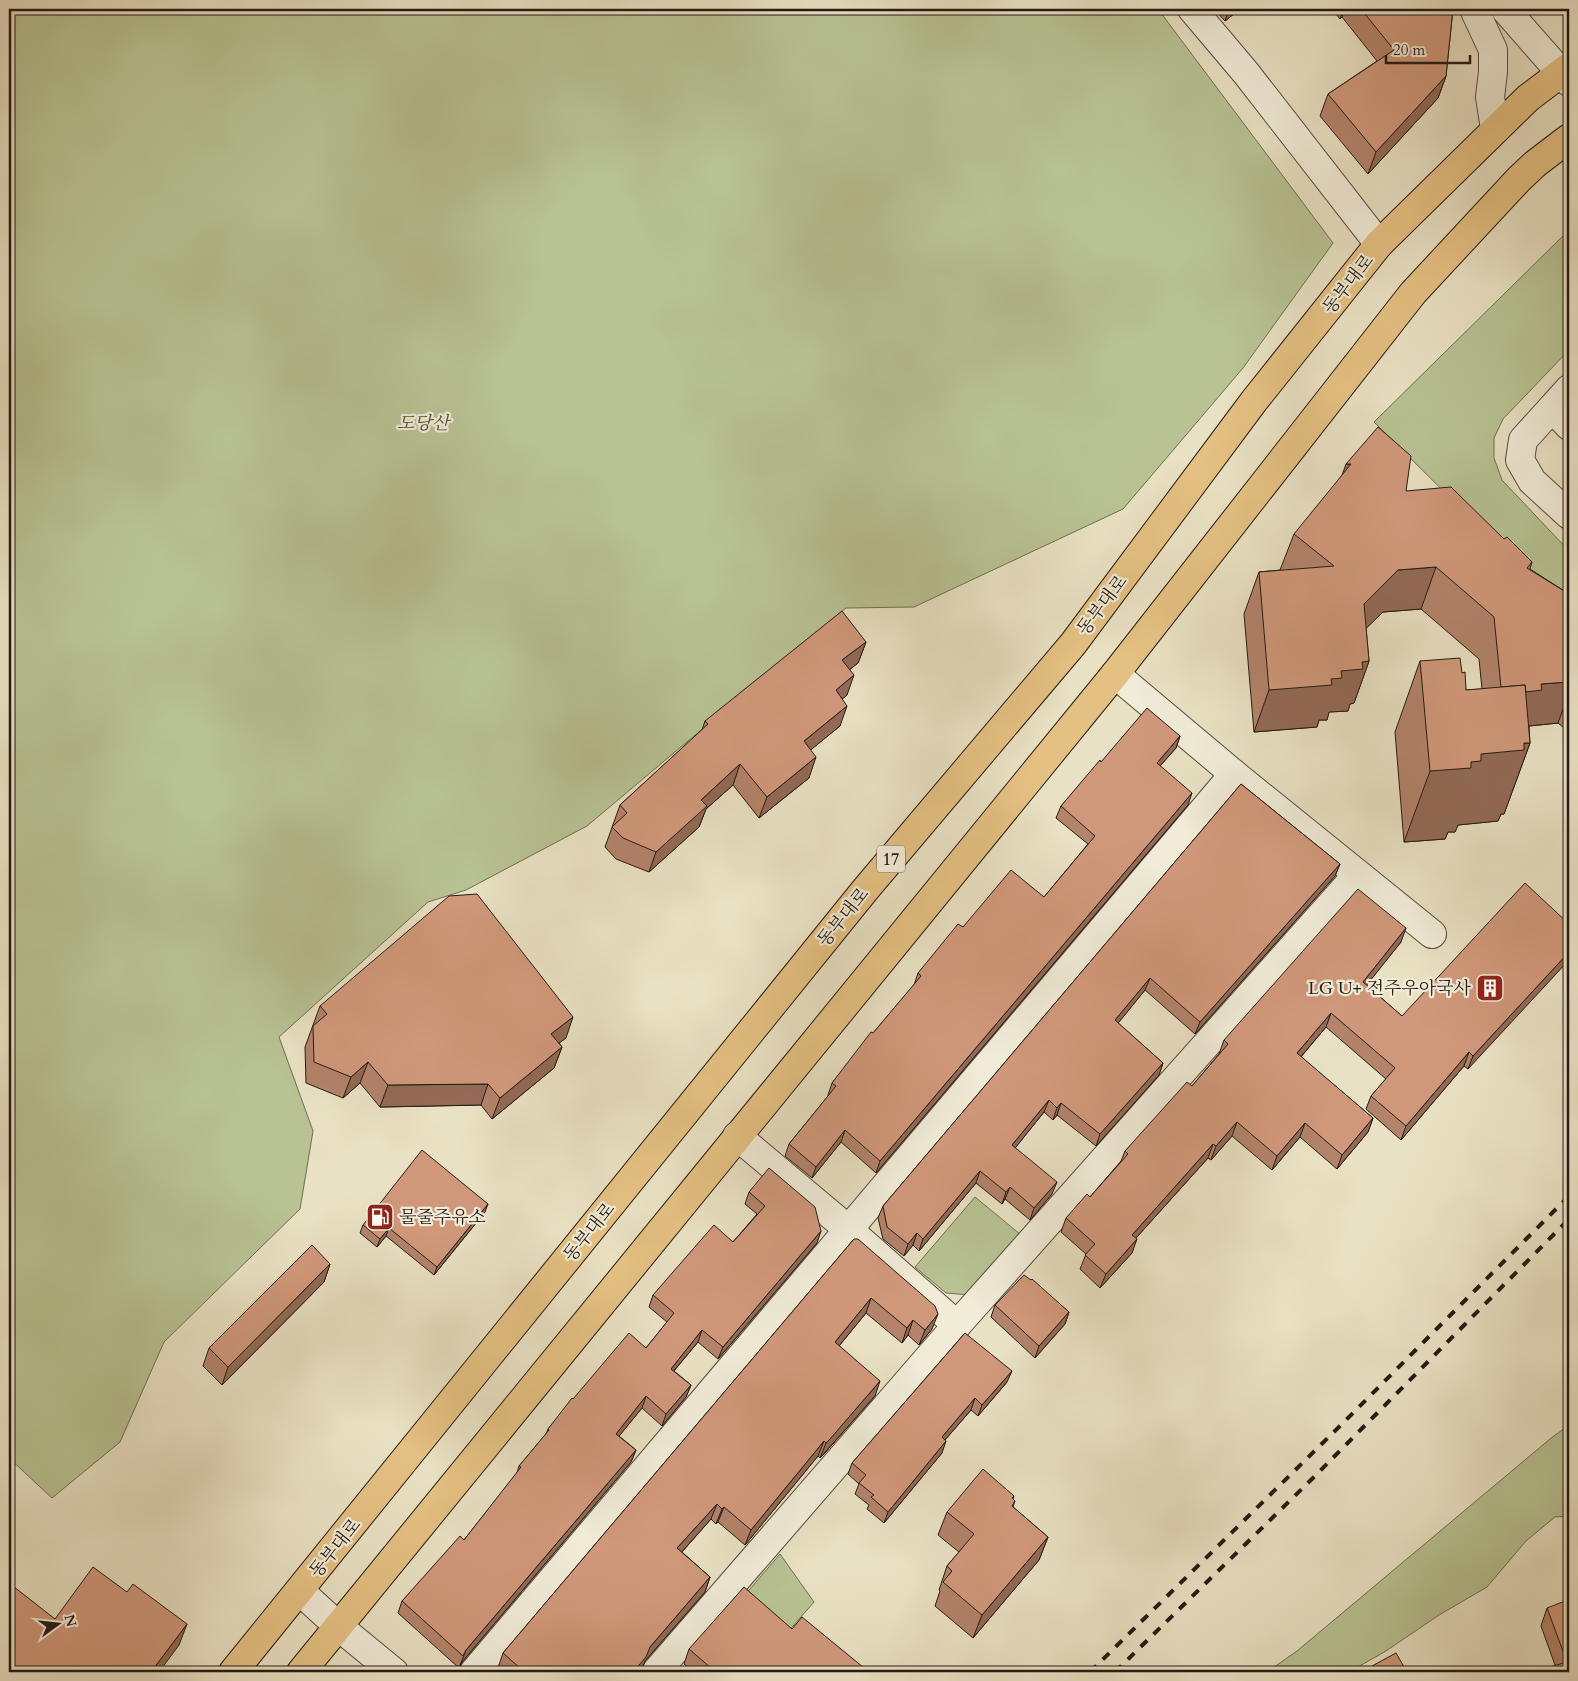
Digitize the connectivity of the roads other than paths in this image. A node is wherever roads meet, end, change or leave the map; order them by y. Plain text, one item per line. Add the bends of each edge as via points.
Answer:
1 (1192, 9) edge
2 (1474, 9) edge
3 (1505, 9) edge
4 (1567, 74) edge
5 (1495, 130) junction
6 (1569, 138) edge
7 (1379, 244) junction
8 (1563, 408) edge
9 (1569, 516) edge
10 (1114, 674) junction
11 (1234, 774) junction
12 (1357, 875) junction
13 (1432, 934) dead end
14 (737, 1136) junction
15 (849, 1230) junction
16 (957, 1325) junction
17 (300, 1591) junction
18 (338, 1626) junction
19 (233, 1672) edge
20 (301, 1672) edge
21 (394, 1672) edge
22 (474, 1672) edge
23 (656, 1672) edge

1 - 7 street
2 - 5 street via 1493,50 1490,97
3 - 4 street
4 - 5 main road, 동부대로 / 17 via 1528,98
5 - 7 main road, 동부대로 / 17
6 - 10 main road via 1520,179 1413,293
7 - 17 main road, 동부대로 / 17 via 1254,401 1073,644 865,890
8 - 9 street via 1523,440 1520,460 1532,481
10 - 11 street
10 - 14 main road
11 - 12 street
11 - 15 street
12 - 13 street
12 - 16 street
14 - 15 street
14 - 18 main road
15 - 16 street
15 - 22 street
16 - 23 street
17 - 18 street
17 - 19 main road, 동부대로 / 17
18 - 20 main road
18 - 21 street

